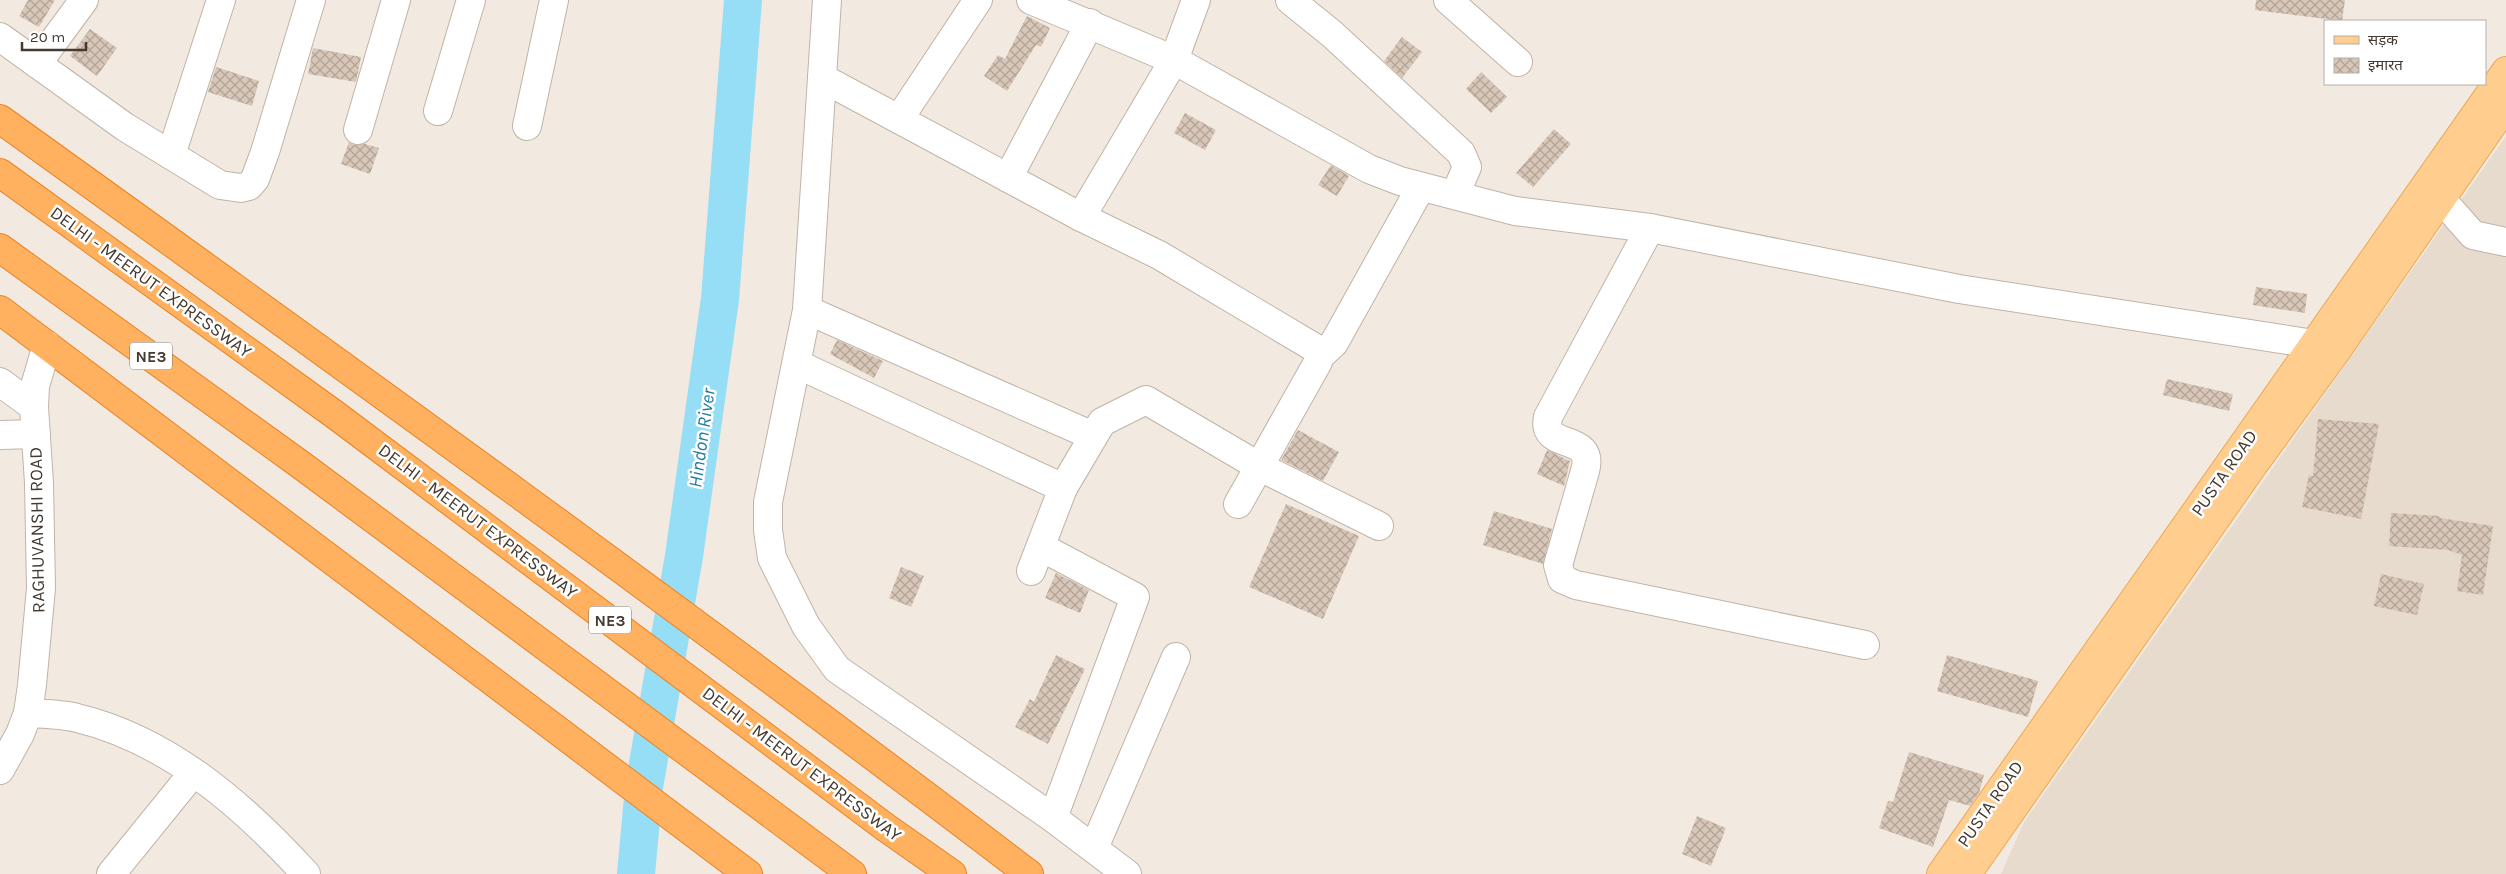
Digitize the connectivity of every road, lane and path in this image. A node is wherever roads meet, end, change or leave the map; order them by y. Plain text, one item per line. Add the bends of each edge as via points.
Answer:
1 (84, 0) edge
2 (221, 0) edge
3 (311, 0) edge
4 (396, 0) edge
5 (471, 0) edge
6 (554, 0) edge
7 (827, 0) edge
8 (978, 0) edge
9 (1031, 0) edge
10 (1196, 0) edge
11 (1290, 0) edge
12 (1448, 0) edge
13 (1090, 23) junction
14 (0, 38) edge
15 (1174, 60) junction
16 (1518, 62) dead end
17 (37, 64) junction
18 (2506, 71) edge
19 (822, 78) junction
20 (2506, 105) edge
21 (0, 111) edge
22 (438, 111) dead end
23 (0, 119) edge
24 (899, 119) junction
25 (527, 126) dead end
26 (358, 130) dead end
27 (42, 149) junction
28 (171, 155) junction
29 (0, 173) edge
30 (1008, 178) junction
31 (1421, 186) junction
32 (1455, 195) junction
33 (2440, 199) junction
34 (1081, 216) junction
35 (1650, 228) junction
36 (2506, 242) edge
37 (0, 248) edge
38 (0, 310) edge
39 (807, 310) junction
40 (47, 345) junction
41 (2325, 347) junction
42 (1320, 356) junction
43 (797, 364) junction
44 (0, 382) edge
45 (34, 407) junction
46 (36, 434) junction
47 (0, 435) edge
48 (1093, 436) junction
49 (1260, 467) junction
50 (1063, 488) junction
51 (1238, 504) dead end
52 (1378, 526) dead end
53 (1865, 645) dead end
54 (1176, 657) dead end
55 (28, 712) junction
56 (0, 770) edge
57 (193, 773) junction
58 (1053, 818) junction
59 (1094, 848) junction
60 (851, 873) edge
61 (111, 874) edge
62 (306, 874) edge
63 (748, 874) edge
64 (952, 874) edge
65 (1029, 874) edge
66 (1127, 874) edge
67 (1941, 874) edge
68 (1967, 874) edge

1 - 17 street
2 - 28 street
3 - 28 street via 255,179 249,186 220,185
4 - 26 street
5 - 22 street
6 - 25 street
7 - 19 street
8 - 24 street
9 - 13 street
10 - 15 street
11 - 32 street via 1332,34 1461,153 1467,167
12 - 16 street
13 - 15 street
13 - 30 street
14 - 17 street
15 - 31 street via 1369,169
15 - 34 street
17 - 28 street via 125,127
18 - 41 main road, PUSTA ROAD
19 - 24 street
19 - 39 street
20 - 33 main road, PUSTA ROAD
21 - 27 main road
23 - 27 highway
24 - 30 street
27 - 65 highway via 359,377
29 - 64 highway, DELHI - MEERUT EXPRESSWAY / NE3 via 334,414
30 - 34 street
31 - 32 street
31 - 42 street via 1334,343
32 - 35 street via 1515,211
33 - 36 street via 2473,235
33 - 41 main road, PUSTA ROAD
34 - 42 street via 1160,255 1310,343
35 - 41 street via 1959,289
35 - 53 street via 1548,417 1546,429 1549,434 1578,447 1587,457 1558,565 1562,579 1576,585
37 - 60 highway, NE3 via 301,464
38 - 40 highway
39 - 43 street
39 - 48 street
40 - 45 street, RAGHUVANSHI ROAD via 35,386
40 - 63 highway
41 - 67 main road, PUSTA ROAD
41 - 68 main road, PUSTA ROAD via 2252,467
42 - 49 street
43 - 50 street
43 - 58 street via 768,502 768,530 772,558 806,626 837,669
44 - 45 street
45 - 46 street, RAGHUVANSHI ROAD
46 - 47 street
46 - 55 street, RAGHUVANSHI ROAD via 41,588
48 - 49 street via 1102,422 1146,400
48 - 50 street
49 - 51 street
49 - 52 street
50 - 58 street via 1036,559 1135,597
54 - 59 street
55 - 56 street, RAGHUVANSHI ROAD
55 - 57 street via 76,718 109,729 135,739
57 - 61 street
57 - 62 street via 214,786 265,830
58 - 59 street
59 - 66 street

